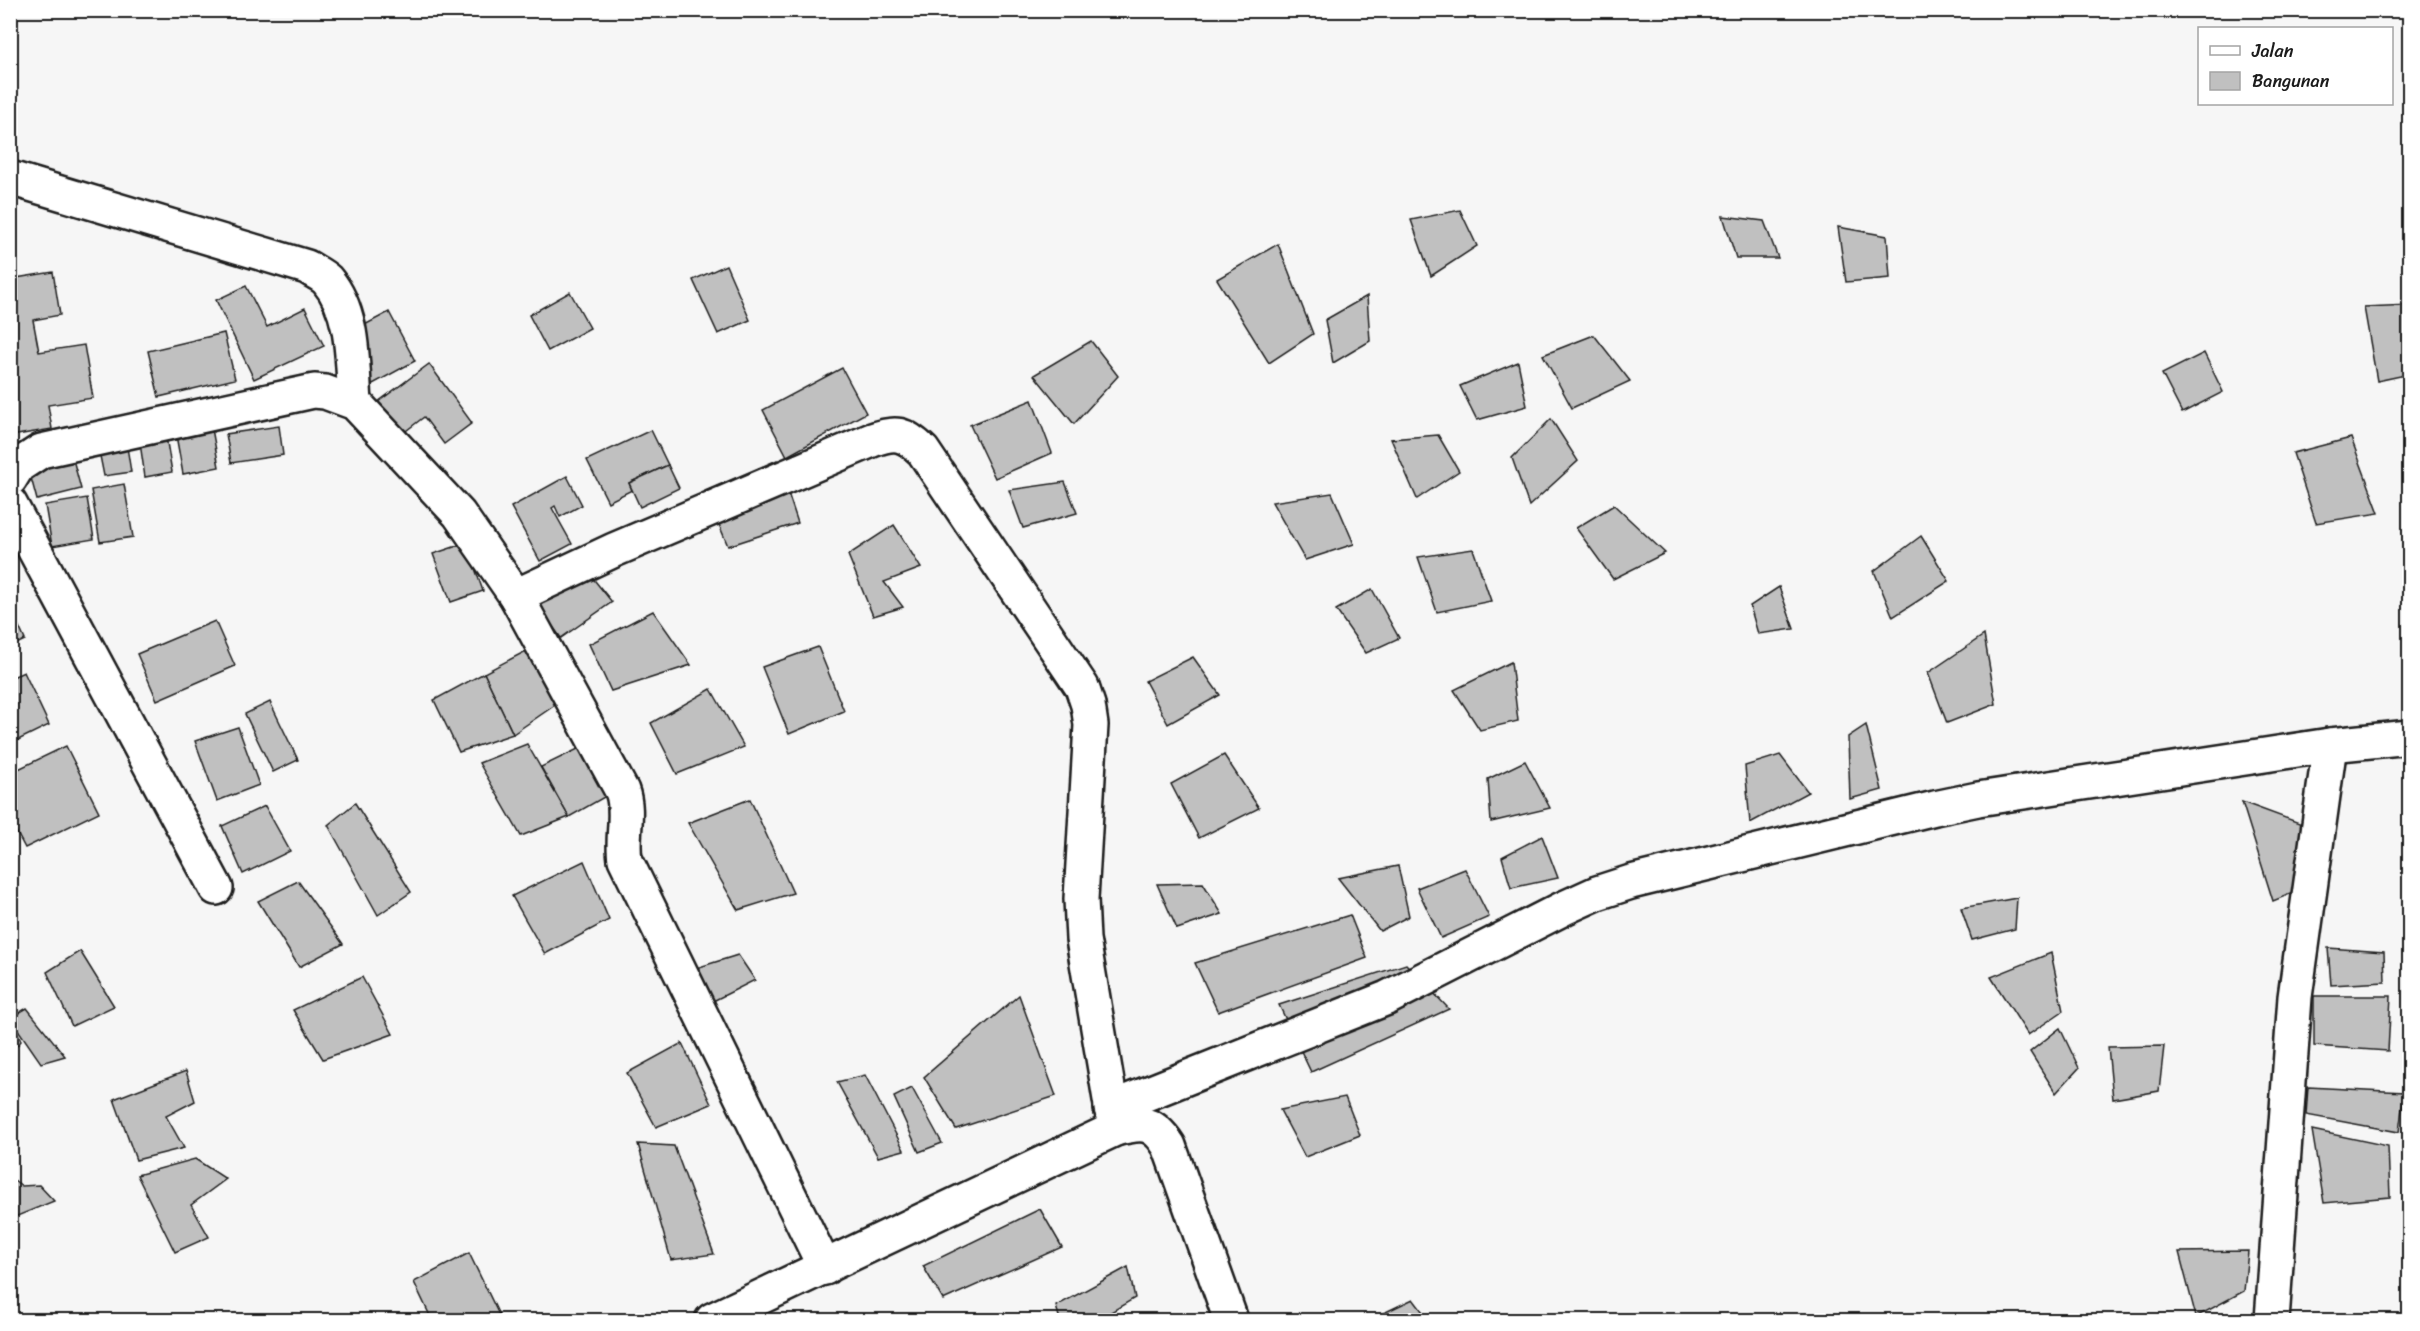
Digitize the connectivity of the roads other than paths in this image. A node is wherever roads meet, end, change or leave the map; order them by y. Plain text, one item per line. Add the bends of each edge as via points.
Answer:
1 (10, 178) edge
2 (355, 403) junction
3 (10, 478) edge
4 (10, 504) edge
5 (516, 596) junction
6 (2409, 736) edge
7 (2330, 745) junction
8 (216, 888) dead end
9 (1113, 1119) junction
10 (825, 1268) junction
11 (712, 1320) edge
12 (1231, 1320) edge
13 (2272, 1320) edge

1 - 2 street via 308,267 326,280 349,326
2 - 3 street via 314,391 175,421 41,451 18,466
2 - 5 street via 459,514
4 - 8 street
5 - 9 street via 887,434 899,434 912,441 923,451 1082,687 1088,705 1091,725 1081,900 1083,939
5 - 10 street via 622,791 625,859
6 - 7 street
7 - 9 street via 1935,808 1631,882 1564,908 1387,998
7 - 13 street via 2295,997
9 - 10 street
9 - 12 street via 1149,1125 1160,1132
10 - 11 street

